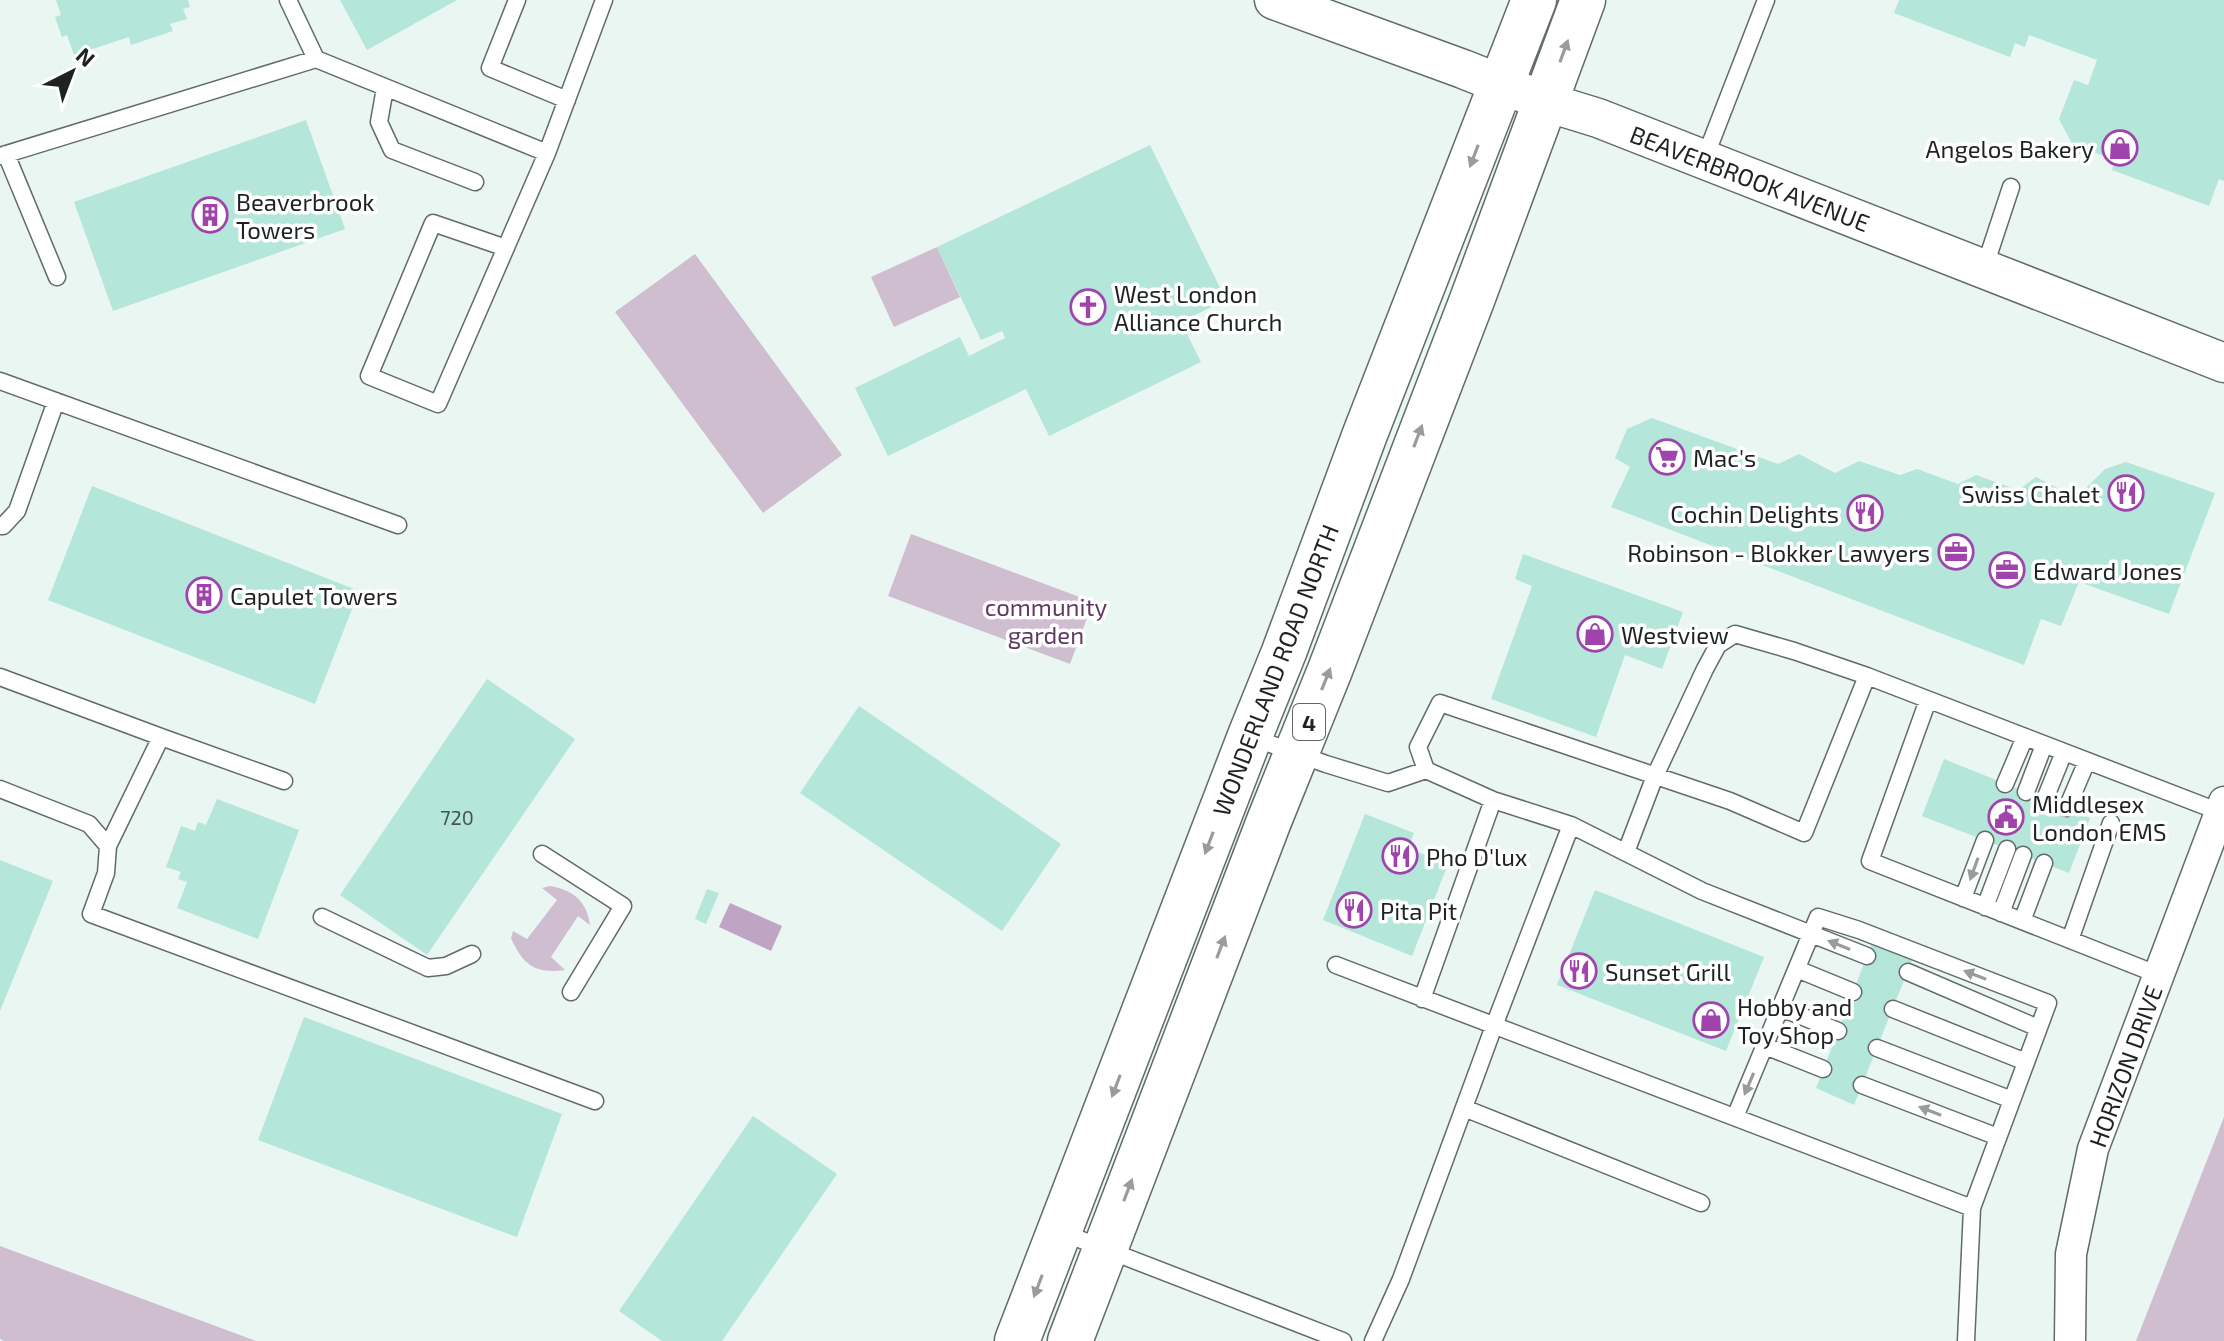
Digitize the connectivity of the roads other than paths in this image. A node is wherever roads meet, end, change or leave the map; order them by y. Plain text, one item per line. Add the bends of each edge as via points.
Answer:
1 (288, 0) edge
2 (517, 0) edge
3 (604, 0) edge
4 (1274, 0) edge
5 (1534, 0) edge
6 (1583, 0) edge
7 (1766, 0) edge
8 (316, 59) junction
9 (1502, 84) junction
10 (385, 88) junction
11 (567, 100) junction
12 (1546, 102) junction
13 (547, 153) junction
14 (3, 155) edge
15 (1704, 160) junction
16 (475, 182) dead end
17 (2011, 187) dead end
18 (506, 248) junction
19 (1984, 269) junction
20 (57, 277) dead end
21 (2224, 363) edge
22 (0, 381) edge
23 (56, 401) junction
24 (398, 525) dead end
25 (0, 526) edge
26 (1867, 676) junction
27 (0, 677) edge
28 (1928, 700) junction
29 (1250, 736) junction
30 (161, 737) junction
31 (2025, 737) junction
32 (2044, 745) junction
33 (2064, 752) junction
34 (1296, 753) junction
35 (2087, 761) junction
36 (1426, 770) junction
37 (1655, 776) junction
38 (284, 781) dead end
39 (2005, 784) dead end
40 (0, 789) edge
41 (2026, 792) dead end
42 (2045, 799) dead end
43 (1493, 800) junction
44 (2222, 807) edge
45 (2067, 808) dead end
46 (2111, 823) dead end
47 (1571, 825) junction
48 (1985, 840) dead end
49 (108, 846) junction
50 (2007, 849) dead end
51 (1626, 852) junction
52 (542, 854) dead end
53 (2023, 855) dead end
54 (2044, 863) dead end
55 (1963, 898) junction
56 (1993, 910) junction
57 (322, 917) dead end
58 (2022, 921) junction
59 (1811, 934) junction
60 (2070, 940) junction
61 (472, 954) dead end
62 (1867, 956) dead end
63 (1336, 965) dead end
64 (1797, 969) junction
65 (1908, 972) dead end
66 (2159, 975) junction
67 (571, 992) dead end
68 (1853, 992) dead end
69 (1422, 999) junction
70 (1781, 1008) junction
71 (1893, 1009) dead end
72 (1494, 1026) junction
73 (2038, 1028) junction
74 (1838, 1031) dead end
75 (1765, 1046) junction
76 (1877, 1048) dead end
77 (2026, 1062) junction
78 (1823, 1069) dead end
79 (1862, 1085) dead end
80 (2012, 1100) junction
81 (595, 1101) dead end
82 (1464, 1108) junction
83 (1735, 1117) junction
84 (1998, 1137) junction
85 (1701, 1203) dead end
86 (1972, 1208) junction
87 (1060, 1231) junction
88 (1105, 1249) junction
89 (1017, 1341) edge
90 (1070, 1341) edge
91 (1343, 1341) edge
92 (1373, 1341) edge
93 (1966, 1341) edge
94 (2070, 1341) edge

1 - 8 lane
2 - 11 lane via 490,68
3 - 11 lane
4 - 9 street, BEAVERBROOK AVENUE
5 - 9 main road, WONDERLAND ROAD NORTH / 4
12 -> 6 main road, WONDERLAND ROAD NORTH / 4
7 - 15 lane
8 - 10 lane
8 - 14 lane
9 - 12 street, BEAVERBROOK AVENUE
9 -> 29 main road, WONDERLAND ROAD NORTH / 4
10 - 13 lane
10 - 16 lane via 379,122 392,150
11 - 13 lane
12 - 15 street, BEAVERBROOK AVENUE
34 -> 12 main road, WONDERLAND ROAD NORTH / 4
13 - 18 lane
14 - 20 lane
15 - 19 street, BEAVERBROOK AVENUE
17 - 19 lane
18 - 18 lane via 438,404 369,376 433,223
19 - 21 street, BEAVERBROOK AVENUE
22 - 23 lane
23 - 24 lane
23 - 25 lane via 17,511
26 - 28 lane
26 - 37 lane via 1735,634 1718,645
26 - 37 lane via 1804,833
27 - 30 lane
28 - 31 lane
28 - 55 lane via 1870,861
29 - 34 lane
29 -> 87 main road, WONDERLAND ROAD NORTH / 4
30 - 38 lane
30 - 49 lane
31 - 32 lane
31 - 39 lane
32 - 33 lane
32 - 41 lane
33 - 35 lane
33 - 42 lane
34 - 36 lane via 1388,783
88 -> 34 main road, WONDERLAND ROAD NORTH / 4
35 - 44 lane
35 - 45 lane
36 - 37 lane via 1418,747 1440,703
36 - 43 lane
37 - 51 lane
40 - 49 lane via 89,824
43 - 47 lane
43 - 69 lane
44 - 66 street, HORIZON DRIVE
46 - 60 lane
47 - 51 lane
47 - 72 lane
48 -> 55 lane
49 - 81 lane via 106,873 91,914
50 - 56 lane
51 - 59 lane via 1702,891
52 - 67 lane via 623,906
53 - 56 lane
54 - 58 lane
55 - 56 lane
56 - 58 lane
57 - 61 lane via 428,968
58 - 60 lane
62 -> 59 lane
59 - 64 lane
73 -> 59 lane via 2048,1003 1818,917
60 - 66 lane
63 - 69 lane
64 - 68 lane
64 - 70 lane
65 - 73 lane
66 - 94 street, HORIZON DRIVE via 2093,1149 2071,1254
69 - 72 lane
70 - 74 lane
70 - 75 lane
71 - 77 lane
72 - 82 lane
72 - 83 lane
73 - 77 lane
75 - 78 lane
75 -> 83 lane
76 - 80 lane
77 - 80 lane
84 -> 79 lane
80 - 84 lane
82 - 85 lane
82 - 92 lane
83 - 86 lane
84 - 86 lane
86 - 93 lane
87 - 88 lane
87 -> 89 main road, WONDERLAND ROAD NORTH / 4
88 - 90 main road, WONDERLAND ROAD NORTH / 4
88 - 91 lane

